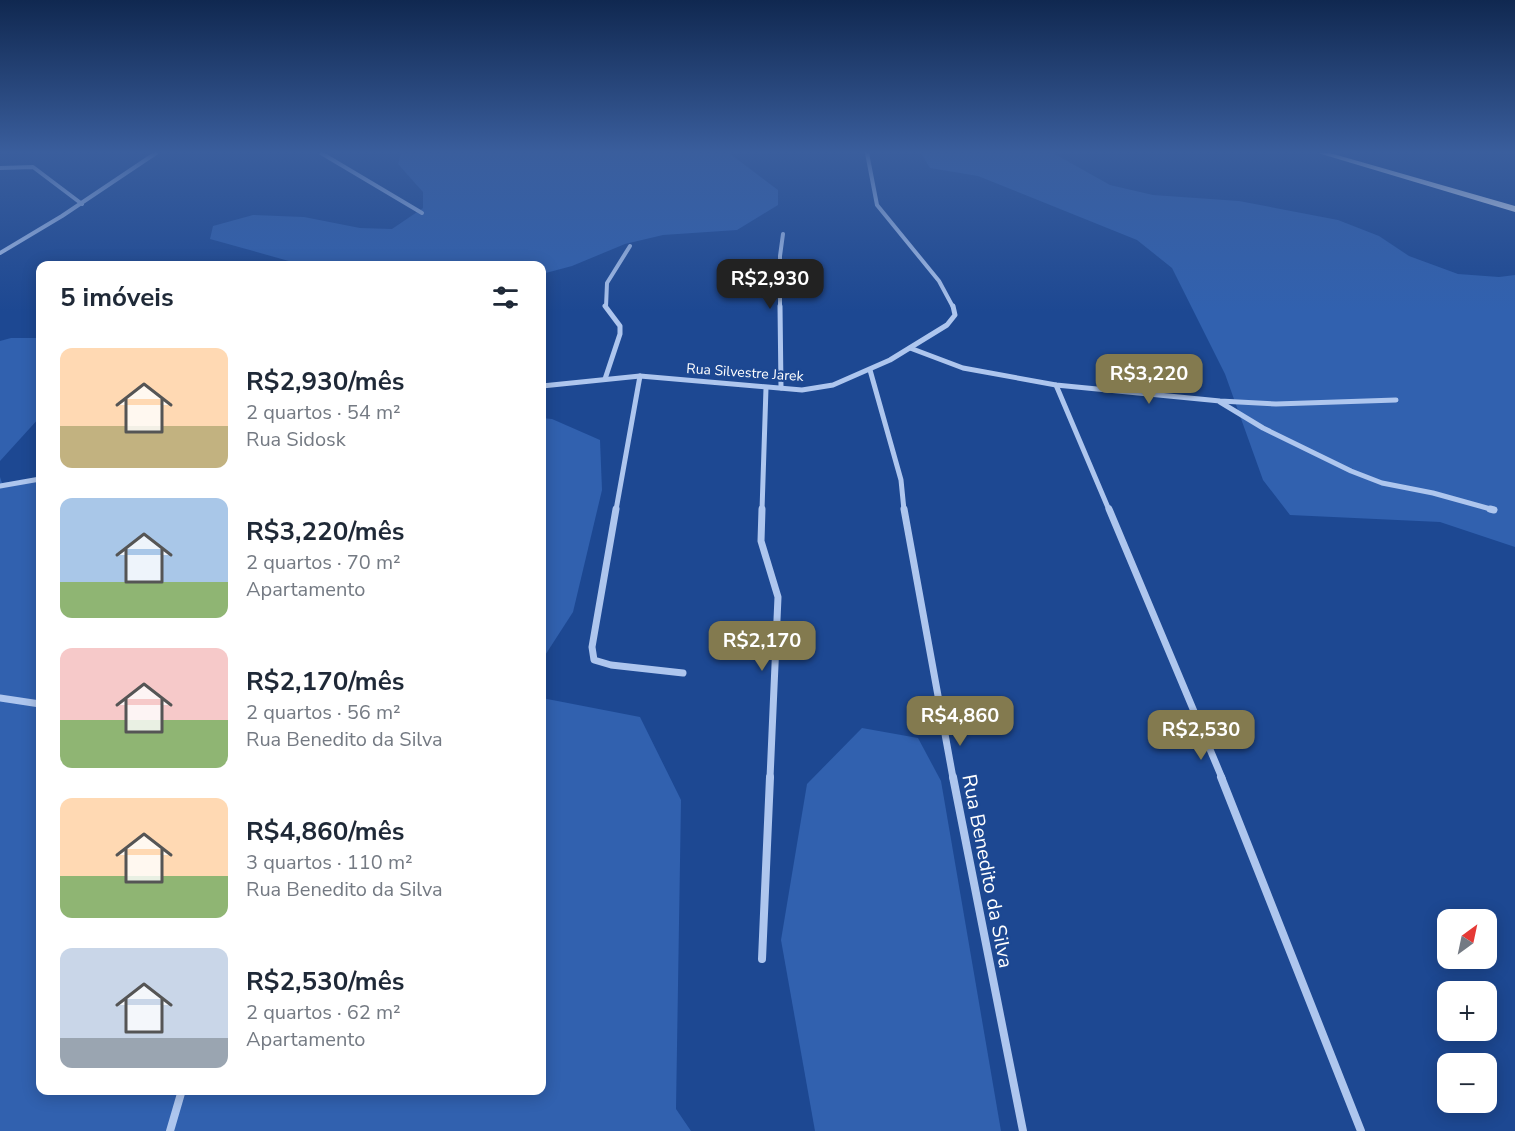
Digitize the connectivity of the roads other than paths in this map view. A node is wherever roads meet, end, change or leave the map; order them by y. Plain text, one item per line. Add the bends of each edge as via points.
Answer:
1 (79, 206) edge
2 (410, 206) edge
3 (878, 206) edge
4 (422, 213) dead end
5 (783, 234) dead end
6 (630, 246) dead end
7 (0, 253) edge
8 (910, 348) junction
9 (870, 370) junction
10 (640, 376) junction
11 (605, 379) junction
12 (1056, 385) junction
13 (546, 386) edge
14 (766, 388) junction
15 (781, 388) junction
16 (1396, 400) dead end
17 (1220, 401) junction
18 (36, 480) edge
19 (0, 486) edge
20 (1494, 510) dead end
21 (683, 673) dead end
22 (0, 698) edge
23 (36, 703) edge
24 (762, 959) dead end
25 (181, 1095) edge
26 (170, 1131) edge
27 (1023, 1131) edge
28 (1361, 1131) edge

1 - 7 street
2 - 4 street
3 - 8 street, Rua Silvestre Jarek via 939,281 953,306 955,315 947,325
5 - 15 street
6 - 11 street via 607,283 605,306 620,326 620,334
8 - 9 street, Rua Silvestre Jarek
8 - 12 street via 963,369
9 - 15 street, Rua Silvestre Jarek via 833,385 802,390
9 - 27 street, Rua Benedito da Silva via 902,480 904,510 966,850
10 - 11 street, Rua Silvestre Jarek
10 - 14 street, Rua Silvestre Jarek
10 - 21 street via 592,647 594,660 611,665
11 - 13 street, Rua Silvestre Jarek
12 - 17 street
12 - 28 street via 1208,745
14 - 15 street, Rua Silvestre Jarek
14 - 24 street via 761,541 778,597
16 - 17 street via 1276,404
17 - 20 street via 1263,428 1351,471 1382,483
18 - 19 street
22 - 23 street
25 - 26 street

